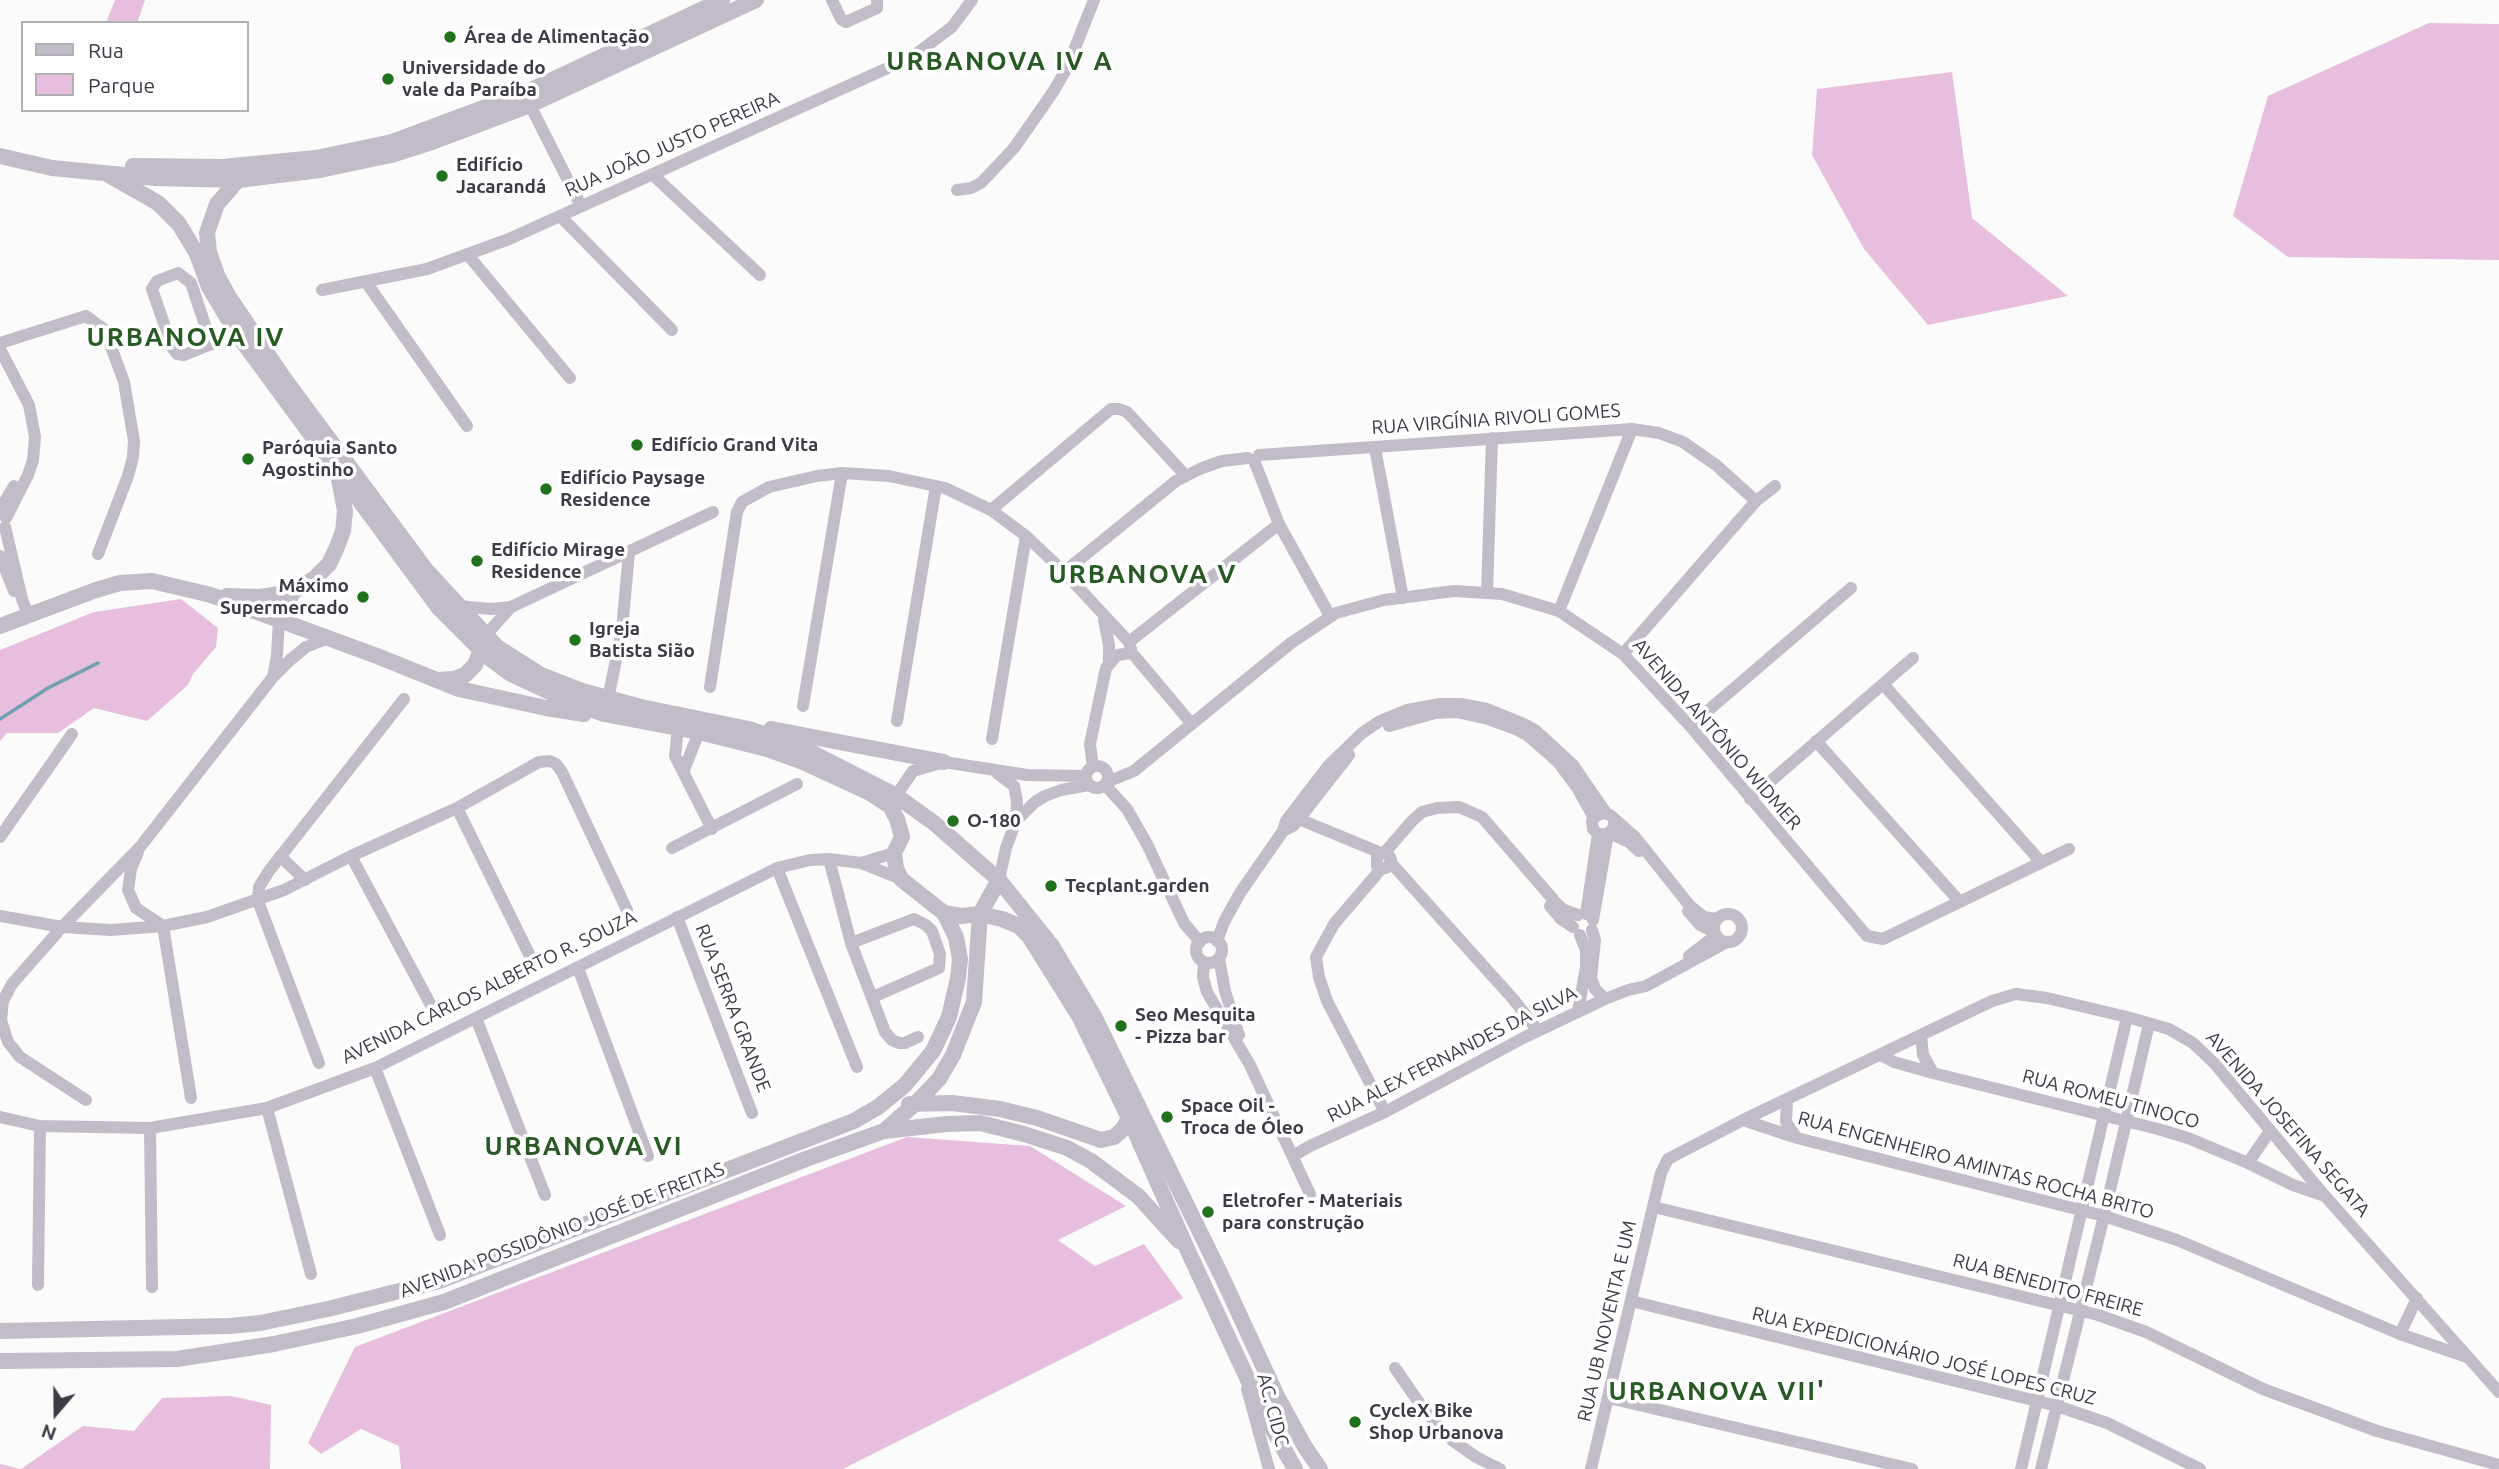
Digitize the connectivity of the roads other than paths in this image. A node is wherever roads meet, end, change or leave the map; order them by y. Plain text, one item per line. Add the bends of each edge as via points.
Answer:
1 (722, 0) edge
2 (757, 0) edge
3 (832, 0) edge
4 (877, 0) edge
5 (972, 0) edge
6 (1094, 0) edge
7 (530, 104) junction
8 (0, 146) edge
9 (0, 156) edge
10 (107, 174) junction
11 (652, 174) junction
12 (238, 180) junction
13 (957, 190) dead end
14 (582, 206) junction
15 (560, 216) junction
16 (468, 255) junction
17 (760, 275) dead end
18 (366, 282) junction
19 (322, 290) dead end
20 (672, 330) dead end
21 (237, 334) junction
22 (0, 343) edge
23 (211, 343) junction
24 (0, 349) edge
25 (570, 378) dead end
26 (467, 426) dead end
27 (1632, 429) junction
28 (1492, 438) junction
29 (1375, 448) junction
30 (1254, 459) junction
31 (337, 472) junction
32 (842, 473) junction
33 (1185, 475) junction
34 (936, 486) junction
35 (1775, 486) dead end
36 (1756, 501) junction
37 (991, 510) junction
38 (375, 512) junction
39 (713, 512) dead end
40 (2, 520) edge
41 (1279, 524) junction
42 (343, 531) junction
43 (1026, 536) junction
44 (629, 552) junction
45 (98, 554) dead end
46 (0, 556) edge
47 (1063, 572) junction
48 (1851, 588) dead end
49 (293, 592) junction
50 (1488, 593) junction
51 (211, 595) junction
52 (1403, 597) junction
53 (22, 599) junction
54 (458, 606) junction
55 (511, 607) junction
56 (1559, 611) junction
57 (28, 615) junction
58 (1103, 617) junction
59 (1330, 617) junction
60 (279, 620) junction
61 (0, 626) edge
62 (326, 639) junction
63 (483, 644) junction
64 (1129, 649) junction
65 (1623, 654) junction
66 (1913, 658) dead end
67 (1109, 662) junction
68 (272, 677) junction
69 (438, 680) junction
70 (1883, 684) junction
71 (710, 687) dead end
72 (404, 699) dead end
73 (606, 706) junction
74 (803, 706) dead end
75 (897, 721) dead end
76 (1191, 723) junction
77 (1690, 726) junction
78 (678, 728) junction
79 (749, 729) junction
80 (699, 732) junction
81 (72, 734) dead end
82 (992, 739) dead end
83 (1816, 741) junction
84 (944, 762) junction
85 (991, 769) junction
86 (684, 770) junction
87 (1098, 777) junction
88 (797, 784) dead end
89 (1749, 799) junction
90 (892, 801) junction
91 (457, 808) junction
92 (1016, 821) junction
93 (1290, 822) junction
94 (934, 823) junction
95 (1605, 826) junction
96 (712, 829) junction
97 (0, 837) edge
98 (902, 837) junction
99 (141, 847) junction
100 (672, 848) dead end
101 (2069, 849) dead end
102 (894, 853) junction
103 (280, 856) junction
104 (351, 856) junction
105 (829, 859) junction
106 (1384, 859) junction
107 (2041, 862) junction
108 (861, 863) junction
109 (777, 869) junction
110 (901, 879) junction
111 (305, 880) junction
112 (999, 880) junction
113 (258, 901) junction
114 (1960, 902) junction
115 (627, 910) dead end
116 (944, 913) junction
117 (980, 914) junction
118 (0, 916) edge
119 (677, 917) junction
120 (1002, 919) junction
121 (1584, 923) junction
122 (163, 926) junction
123 (62, 927) junction
124 (1217, 941) junction
125 (1200, 942) junction
126 (851, 943) junction
127 (531, 958) dead end
128 (1219, 958) junction
129 (1204, 961) junction
130 (978, 966) junction
131 (578, 968) junction
132 (873, 997) junction
133 (1605, 999) junction
134 (433, 1009) dead end
135 (1578, 1012) junction
136 (2127, 1017) junction
137 (476, 1018) junction
138 (2149, 1024) junction
139 (1538, 1031) junction
140 (1921, 1035) junction
141 (918, 1037) dead end
142 (1881, 1055) junction
143 (319, 1063) dead end
144 (1250, 1065) junction
145 (857, 1067) dead end
146 (375, 1068) junction
147 (1933, 1073) junction
148 (939, 1079) junction
149 (191, 1098) dead end
150 (86, 1100) dead end
151 (1787, 1100) junction
152 (916, 1103) junction
153 (952, 1103) junction
154 (878, 1107) junction
155 (267, 1108) junction
156 (752, 1112) dead end
157 (1385, 1112) junction
158 (2105, 1114) junction
159 (0, 1117) edge
160 (1129, 1118) junction
161 (2127, 1119) junction
162 (1743, 1120) junction
163 (40, 1126) junction
164 (150, 1128) junction
165 (884, 1131) junction
166 (2270, 1131) junction
167 (1797, 1138) junction
168 (648, 1156) dead end
169 (1293, 1156) junction
170 (2248, 1163) junction
171 (1659, 1182) joint
172 (1310, 1194) dead end
173 (545, 1195) dead end
174 (2325, 1196) junction
175 (1654, 1207) junction
176 (2082, 1211) junction
177 (2104, 1216) junction
178 (440, 1235) dead end
179 (1188, 1251) junction
180 (311, 1274) dead end
181 (38, 1285) dead end
182 (152, 1287) dead end
183 (2417, 1298) junction
184 (1631, 1301) junction
185 (2059, 1305) junction
186 (2081, 1310) junction
187 (0, 1331) edge
188 (2400, 1334) junction
189 (2470, 1359) junction
190 (0, 1361) edge
191 (1240, 1362) junction
192 (1395, 1368) dead end
193 (2499, 1392) edge
194 (1609, 1398) junction
195 (2038, 1401) junction
196 (2057, 1406) junction
197 (2499, 1465) edge
198 (1269, 1469) edge
199 (1295, 1469) edge
200 (1320, 1469) edge
201 (1500, 1469) edge
202 (1591, 1469) edge
203 (1912, 1469) edge
204 (2021, 1469) edge
205 (2041, 1469) edge
206 (2200, 1469) edge

1 - 8 street via 529,91 404,138 355,151 222,167 169,168 79,161
2 - 7 street
3 - 4 street via 846,22 877,8
5 - 11 street, RUA JOÃO JUSTO PEREIRA via 952,27 912,57
6 - 13 street via 1067,68 1014,148 981,183
7 - 12 street via 391,155
7 - 14 street
9 - 10 street
10 - 12 street
10 - 21 street via 158,203 179,224
11 - 14 street, RUA JOÃO JUSTO PEREIRA
11 - 17 street
12 - 38 street via 217,204 207,233 217,275 242,319
14 - 15 street, RUA JOÃO JUSTO PEREIRA
15 - 16 street, RUA JOÃO JUSTO PEREIRA
15 - 20 street
16 - 18 street, RUA JOÃO JUSTO PEREIRA
16 - 25 street
18 - 19 street, RUA JOÃO JUSTO PEREIRA
18 - 26 street
21 - 23 street
21 - 31 street
22 - 45 street via 86,316 105,330 124,382 134,441 128,476
23 - 23 street via 177,354 152,289 157,281 178,273 191,283
24 - 40 street via 29,405 35,438 28,475
27 - 28 street, RUA VIRGÍNIA RIVOLI GOMES
27 - 36 street, RUA VIRGÍNIA RIVOLI GOMES via 1682,442
27 - 56 street
28 - 29 street, RUA VIRGÍNIA RIVOLI GOMES
28 - 50 street
29 - 30 street, RUA VIRGÍNIA RIVOLI GOMES
29 - 52 street
30 - 33 street, RUA VIRGÍNIA RIVOLI GOMES via 1222,461
30 - 41 street
31 - 38 street
31 - 42 street via 345,511
32 - 34 street
32 - 71 street via 769,487 738,507
32 - 74 street
33 - 37 street via 1127,412 1111,409
33 - 47 street, RUA VIRGÍNIA RIVOLI GOMES
34 - 37 street
34 - 75 street
35 - 36 street
36 - 65 street
37 - 43 street
38 - 42 street
38 - 54 street
38 - 63 street via 438,607
39 - 44 street
40 - 53 street
41 - 59 street
41 - 64 street
42 - 49 street via 328,564
43 - 47 street
43 - 82 street
44 - 55 street
44 - 73 street via 622,630
46 - 53 street
47 - 58 street
48 - 77 street
49 - 51 street via 260,597
49 - 60 street
50 - 52 street, AVENIDA ANTÔNIO WIDMER via 1454,591
50 - 56 street, AVENIDA ANTÔNIO WIDMER
51 - 57 street via 136,580
51 - 60 street
52 - 59 street, AVENIDA ANTÔNIO WIDMER
53 - 57 street
54 - 55 street
54 - 63 street
55 - 63 street
56 - 65 street, AVENIDA ANTÔNIO WIDMER
57 - 61 street
58 - 64 street
58 - 67 street
59 - 76 street, AVENIDA ANTÔNIO WIDMER
60 - 62 street
60 - 68 street
62 - 68 street via 306,647
62 - 69 street
63 - 69 street via 475,665 465,674
63 - 73 street via 497,647 541,675
64 - 67 street
64 - 76 street
65 - 77 street, AVENIDA ANTÔNIO WIDMER
66 - 70 street
67 - 87 street via 1090,744
68 - 99 street
69 - 73 street via 490,697 571,712
70 - 83 street
70 - 107 street
72 - 103 street
73 - 78 street
73 - 79 street
76 - 87 street, AVENIDA ANTÔNIO WIDMER via 1134,771
77 - 89 street, AVENIDA ANTÔNIO WIDMER
78 - 80 street
78 - 86 street via 675,756
79 - 84 street via 773,729
79 - 90 street via 805,749
80 - 86 street
80 - 90 street via 767,749
81 - 97 street
83 - 89 street
83 - 114 street
84 - 85 street
84 - 90 street via 913,771
85 - 87 street
85 - 92 street via 1014,786
86 - 96 street
87 - 92 street via 1045,796
87 - 125 street via 1127,809 1184,923
88 - 96 street
89 - 114 street, AVENIDA ANTÔNIO WIDMER via 1867,936 1883,939
90 - 94 street
90 - 98 street
91 - 104 street
91 - 115 street via 539,762 550,761 562,772
91 - 127 street
92 - 112 street
93 - 95 street via 1371,735 1415,717 1457,712 1527,735 1564,769
93 - 106 street
93 - 124 street via 1236,899
94 - 98 street
94 - 112 street
95 - 121 street
95 - 133 street, RUA ALEX FERNANDES DA SILVA via 1635,837 1690,906 1718,932 1686,966
96 - 100 street
98 - 102 street
99 - 122 street via 128,890 136,908
99 - 123 street
101 - 107 street, AVENIDA ANTÔNIO WIDMER
102 - 108 street
102 - 110 street
103 - 111 street
103 - 113 street via 259,887
104 - 111 street
104 - 134 street
105 - 108 street, AVENIDA CARLOS ALBERTO R. SOUZA
105 - 109 street, AVENIDA CARLOS ALBERTO R. SOUZA
105 - 126 street
106 - 121 street via 1422,812 1459,807 1482,817 1557,904
106 - 139 street
106 - 157 street via 1334,924 1317,957 1327,1001
107 - 114 street, AVENIDA ANTÔNIO WIDMER
108 - 110 street
109 - 119 street, AVENIDA CARLOS ALBERTO R. SOUZA
109 - 145 street
110 - 116 street
111 - 113 street
112 - 117 street
112 - 200 street via 1052,946 1094,1016 1272,1386
113 - 122 street
113 - 143 street
116 - 117 street
116 - 154 street, AVENIDA POSSIDÔNIO JOSÉ DE FREITAS via 960,959 949,1017 924,1063
117 - 120 street
117 - 130 street, AVENIDA POSSIDÔNIO JOSÉ DE FREITAS
118 - 123 street
119 - 131 street, AVENIDA CARLOS ALBERTO R. SOUZA
119 - 156 street, RUA SERRA GRANDE
120 - 130 street via 984,935
120 - 160 street via 1019,926 1044,958 1079,1016
121 - 133 street via 1595,940 1591,978
121 - 135 street via 1586,968
122 - 123 street
122 - 149 street
123 - 150 street via 12,984 3,1000 1,1020 8,1042 20,1057
124 - 125 street via 1208,938
124 - 128 street via 1222,950
125 - 129 street via 1197,952
126 - 132 street
126 - 132 street via 914,919 932,932 940,954 939,968
128 - 129 street
128 - 144 street via 1229,1007
129 - 144 street via 1208,992
130 - 148 street, AVENIDA POSSIDÔNIO JOSÉ DE FREITAS via 974,1002
131 - 137 street, AVENIDA CARLOS ALBERTO R. SOUZA
131 - 168 street
132 - 141 street via 892,1040 905,1043
133 - 135 street, RUA ALEX FERNANDES DA SILVA
135 - 139 street, RUA ALEX FERNANDES DA SILVA
136 - 138 street, AVENIDA JOSEFINA SEGATA
136 - 140 street, AVENIDA JOSEFINA SEGATA via 2015,995
136 - 158 street
137 - 146 street, AVENIDA CARLOS ALBERTO R. SOUZA
137 - 173 street
138 - 161 street
138 - 166 street, AVENIDA JOSEFINA SEGATA via 2193,1043
139 - 157 street, RUA ALEX FERNANDES DA SILVA
140 - 142 street, AVENIDA JOSEFINA SEGATA
140 - 147 street via 1923,1055
142 - 147 street, RUA ROMEU TINOCO
142 - 151 street, AVENIDA JOSEFINA SEGATA
144 - 169 street
146 - 155 street, AVENIDA CARLOS ALBERTO R. SOUZA
146 - 178 street
147 - 158 street, RUA ROMEU TINOCO
148 - 152 street, AVENIDA POSSIDÔNIO JOSÉ DE FREITAS
148 - 153 street
151 - 162 street, AVENIDA JOSEFINA SEGATA
151 - 167 street via 1786,1122
152 - 153 street
152 - 154 street
152 - 165 street, AVENIDA POSSIDÔNIO JOSÉ DE FREITAS
153 - 160 street via 1037,1118 1101,1140 1114,1137
154 - 187 street, AVENIDA POSSIDÔNIO JOSÉ DE FREITAS via 845,1124 439,1281 377,1297 297,1317 230,1326
155 - 164 street, AVENIDA CARLOS ALBERTO R. SOUZA
155 - 180 street
157 - 169 street, RUA ALEX FERNANDES DA SILVA
158 - 161 street, RUA ROMEU TINOCO
158 - 176 street
159 - 163 street, AVENIDA CARLOS ALBERTO R. SOUZA
160 - 179 street
161 - 170 street, RUA ROMEU TINOCO
161 - 177 street
162 - 167 street, RUA ENGENHEIRO AMINTAS ROCHA BRITO
162 - 171 street, AVENIDA JOSEFINA SEGATA via 1671,1156
163 - 164 street, AVENIDA CARLOS ALBERTO R. SOUZA
163 - 181 street
164 - 182 street
165 - 179 street via 980,1124 1067,1147 1138,1196
165 - 190 street, AVENIDA POSSIDÔNIO JOSÉ DE FREITAS via 444,1302 357,1326 177,1359
166 - 170 street
166 - 174 street, AVENIDA JOSEFINA SEGATA
167 - 176 street, RUA ENGENHEIRO AMINTAS ROCHA BRITO
169 - 172 street
170 - 174 street, RUA ROMEU TINOCO
171 - 175 street, RUA UB NOVENTA E UM
174 - 183 street, AVENIDA JOSEFINA SEGATA
175 - 184 street, RUA UB NOVENTA E UM
175 - 185 street, RUA BENEDITO FREIRE
176 - 177 street, RUA ENGENHEIRO AMINTAS ROCHA BRITO
176 - 185 street
177 - 186 street
177 - 188 street, RUA ENGENHEIRO AMINTAS ROCHA BRITO via 2177,1240
179 - 191 street
183 - 188 street
183 - 189 street, AVENIDA JOSEFINA SEGATA
184 - 194 street, RUA UB NOVENTA E UM
184 - 195 street, RUA EXPEDICIONÁRIO JOSÉ LOPES CRUZ
185 - 186 street, RUA BENEDITO FREIRE
185 - 195 street
186 - 196 street
186 - 197 street, RUA BENEDITO FREIRE via 2146,1332 2263,1389 2378,1432
188 - 189 street, RUA ENGENHEIRO AMINTAS ROCHA BRITO
189 - 193 street, AVENIDA JOSEFINA SEGATA
191 - 198 street, AC. CIDC
191 - 199 street
192 - 201 street via 1452,1440
194 - 202 street, RUA UB NOVENTA E UM
194 - 203 street
195 - 196 street, RUA EXPEDICIONÁRIO JOSÉ LOPES CRUZ
195 - 204 street
196 - 205 street
196 - 206 street, RUA EXPEDICIONÁRIO JOSÉ LOPES CRUZ via 2107,1423

